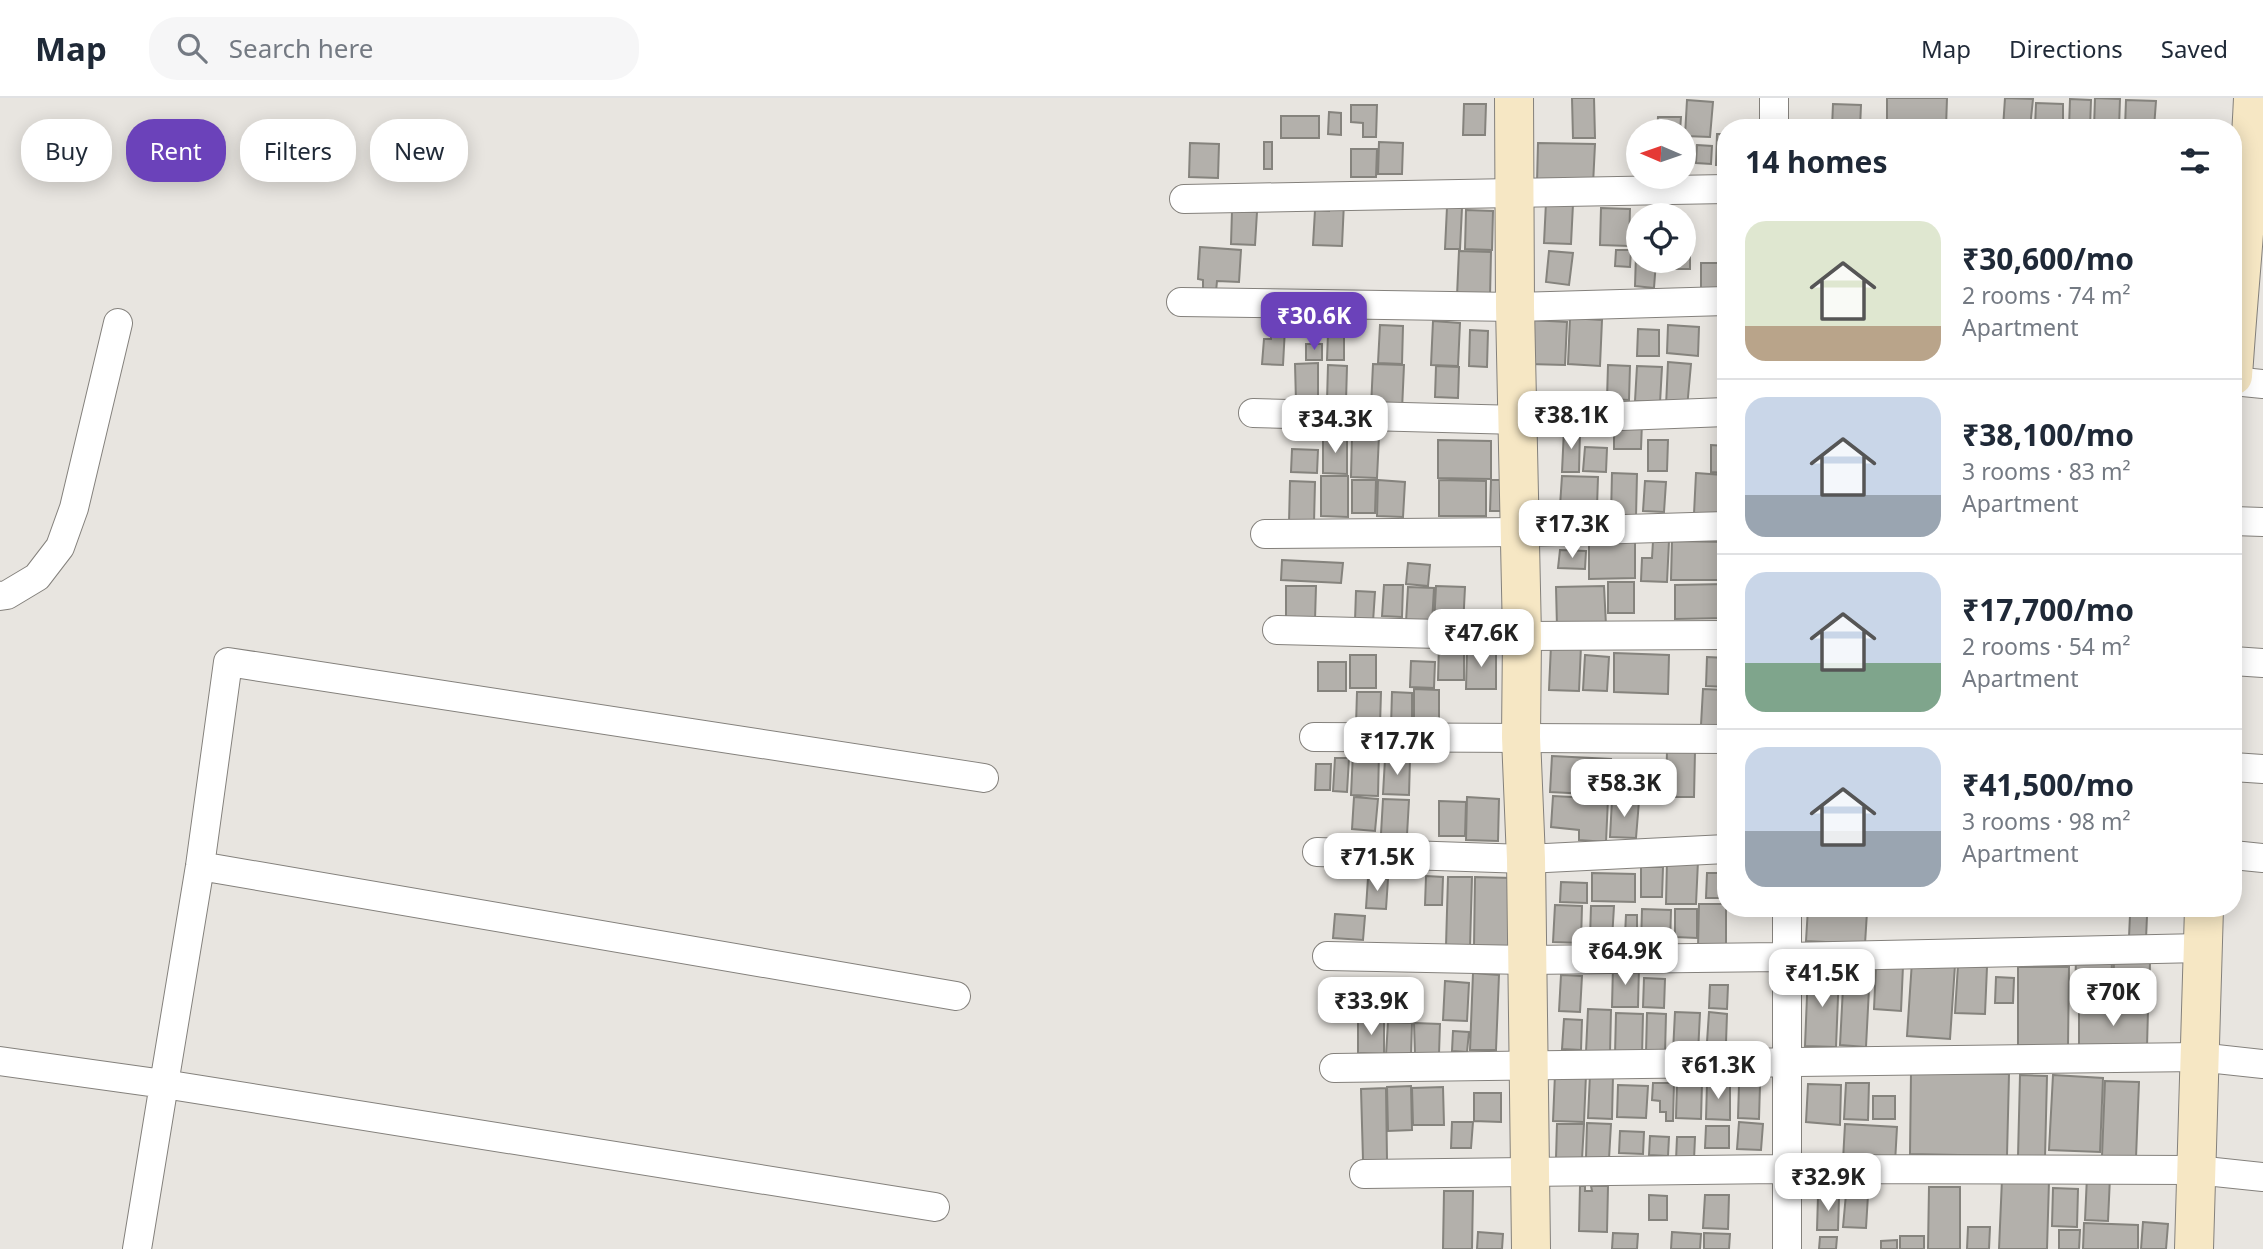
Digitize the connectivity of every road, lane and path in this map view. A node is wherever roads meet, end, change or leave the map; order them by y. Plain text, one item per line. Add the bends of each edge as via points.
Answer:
1 (1514, 98) edge
2 (1774, 98) edge
3 (2253, 98) edge
4 (1774, 119) edge
5 (2249, 178) edge
6 (1717, 189) edge
7 (1514, 194) junction
8 (1184, 199) dead end
9 (2243, 288) edge
10 (1717, 301) edge
11 (1181, 302) dead end
12 (1515, 307) junction
13 (118, 323) dead end
14 (2242, 380) edge
15 (2263, 384) edge
16 (1717, 412) edge
17 (1253, 413) dead end
18 (1519, 420) junction
19 (2242, 521) edge
20 (2263, 522) edge
21 (1717, 526) edge
22 (1520, 532) junction
23 (1265, 534) dead end
24 (2, 604) edge
25 (1277, 630) dead end
26 (1717, 635) edge
27 (1522, 636) junction
28 (2242, 662) edge
29 (2263, 663) edge
30 (1314, 737) dead end
31 (1521, 737) junction
32 (1717, 739) edge
33 (2242, 768) edge
34 (2263, 769) edge
35 (984, 778) dead end
36 (1717, 849) edge
37 (1317, 852) dead end
38 (2242, 856) edge
39 (1526, 859) junction
40 (2263, 859) edge
41 (200, 866) junction
42 (1787, 917) edge
43 (2203, 917) edge
44 (2201, 948) junction
45 (1327, 956) dead end
46 (1787, 957) junction
47 (1527, 960) junction
48 (956, 996) dead end
49 (2198, 1057) junction
50 (0, 1061) edge
51 (1787, 1062) junction
52 (2263, 1064) edge
53 (1527, 1065) junction
54 (1334, 1068) dead end
55 (164, 1084) junction
56 (1787, 1169) junction
57 (1531, 1170) junction
58 (2196, 1170) junction
59 (1364, 1174) dead end
60 (2263, 1177) edge
61 (935, 1207) dead end
62 (137, 1249) edge
63 (1531, 1249) edge
64 (1787, 1249) edge
65 (2194, 1249) edge

1 - 7 street
2 - 4 street
3 - 5 street
5 - 9 street
6 - 7 street
7 - 8 street
7 - 12 street
10 - 12 street
11 - 12 street
12 - 18 street
13 - 24 street via 74,508 60,547 37,577
14 - 15 street
16 - 18 street
17 - 18 street
18 - 22 street
19 - 20 street
21 - 22 street
22 - 23 street
22 - 27 street
25 - 27 street
26 - 27 street
27 - 31 street
28 - 29 street
30 - 31 street
31 - 32 street
31 - 39 street
33 - 34 street
35 - 41 street via 228,662
36 - 39 street
37 - 39 street
38 - 40 street
39 - 47 street
41 - 48 street
41 - 55 street
42 - 46 street
43 - 44 street
44 - 46 street
44 - 49 street
45 - 47 street
46 - 47 street
46 - 51 street
47 - 53 street
49 - 51 street
49 - 52 street
49 - 58 street
50 - 55 street
51 - 53 street
51 - 56 street
53 - 54 street
53 - 57 street
55 - 61 street
55 - 62 street
56 - 57 street
56 - 58 street
56 - 64 street
57 - 59 street
57 - 63 street
58 - 60 street
58 - 65 street

